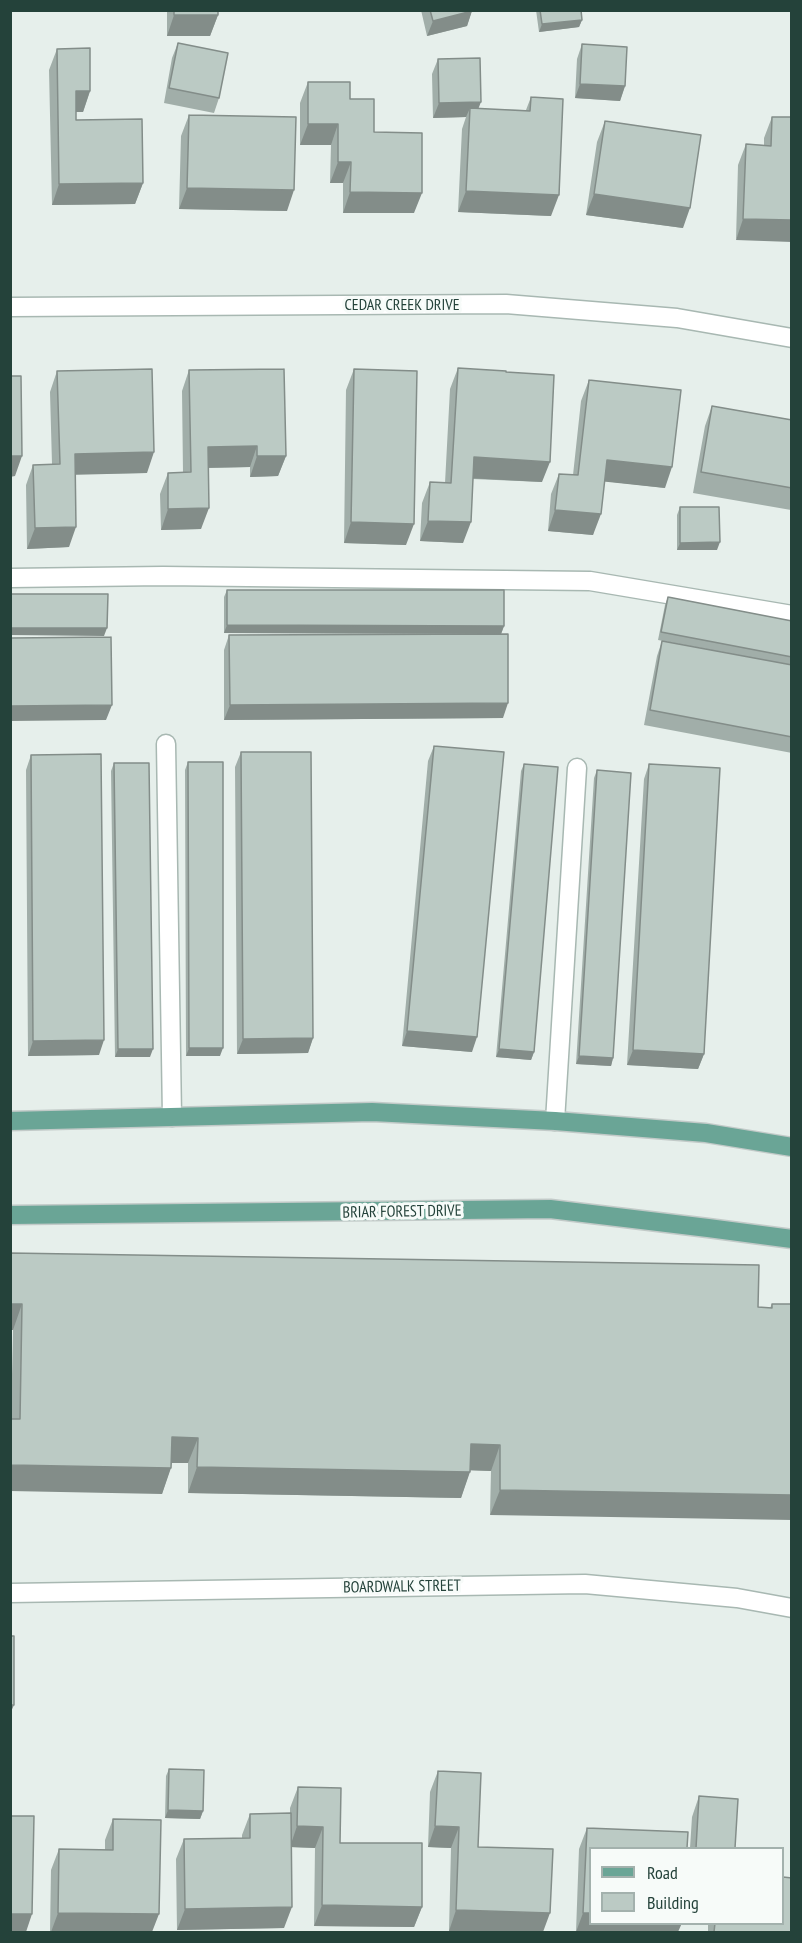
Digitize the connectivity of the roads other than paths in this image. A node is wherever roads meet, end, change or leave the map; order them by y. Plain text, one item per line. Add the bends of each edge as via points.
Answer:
1 (10, 307) edge
2 (792, 338) edge
3 (10, 578) edge
4 (792, 615) edge
5 (166, 744) dead end
6 (577, 768) dead end
7 (172, 1117) junction
8 (10, 1121) edge
9 (555, 1121) junction
10 (792, 1147) edge
11 (10, 1215) edge
12 (792, 1239) edge
13 (10, 1593) edge
14 (792, 1608) edge

1 - 2 street, CEDAR CREEK DRIVE via 506,304 677,318
3 - 4 street via 590,581
5 - 7 street
6 - 9 street
7 - 8 main road
7 - 9 main road via 372,1112
9 - 10 main road via 718,1134
11 - 12 main road, BRIAR FOREST DRIVE via 550,1209
13 - 14 street, BOARDWALK STREET via 585,1584 737,1598

